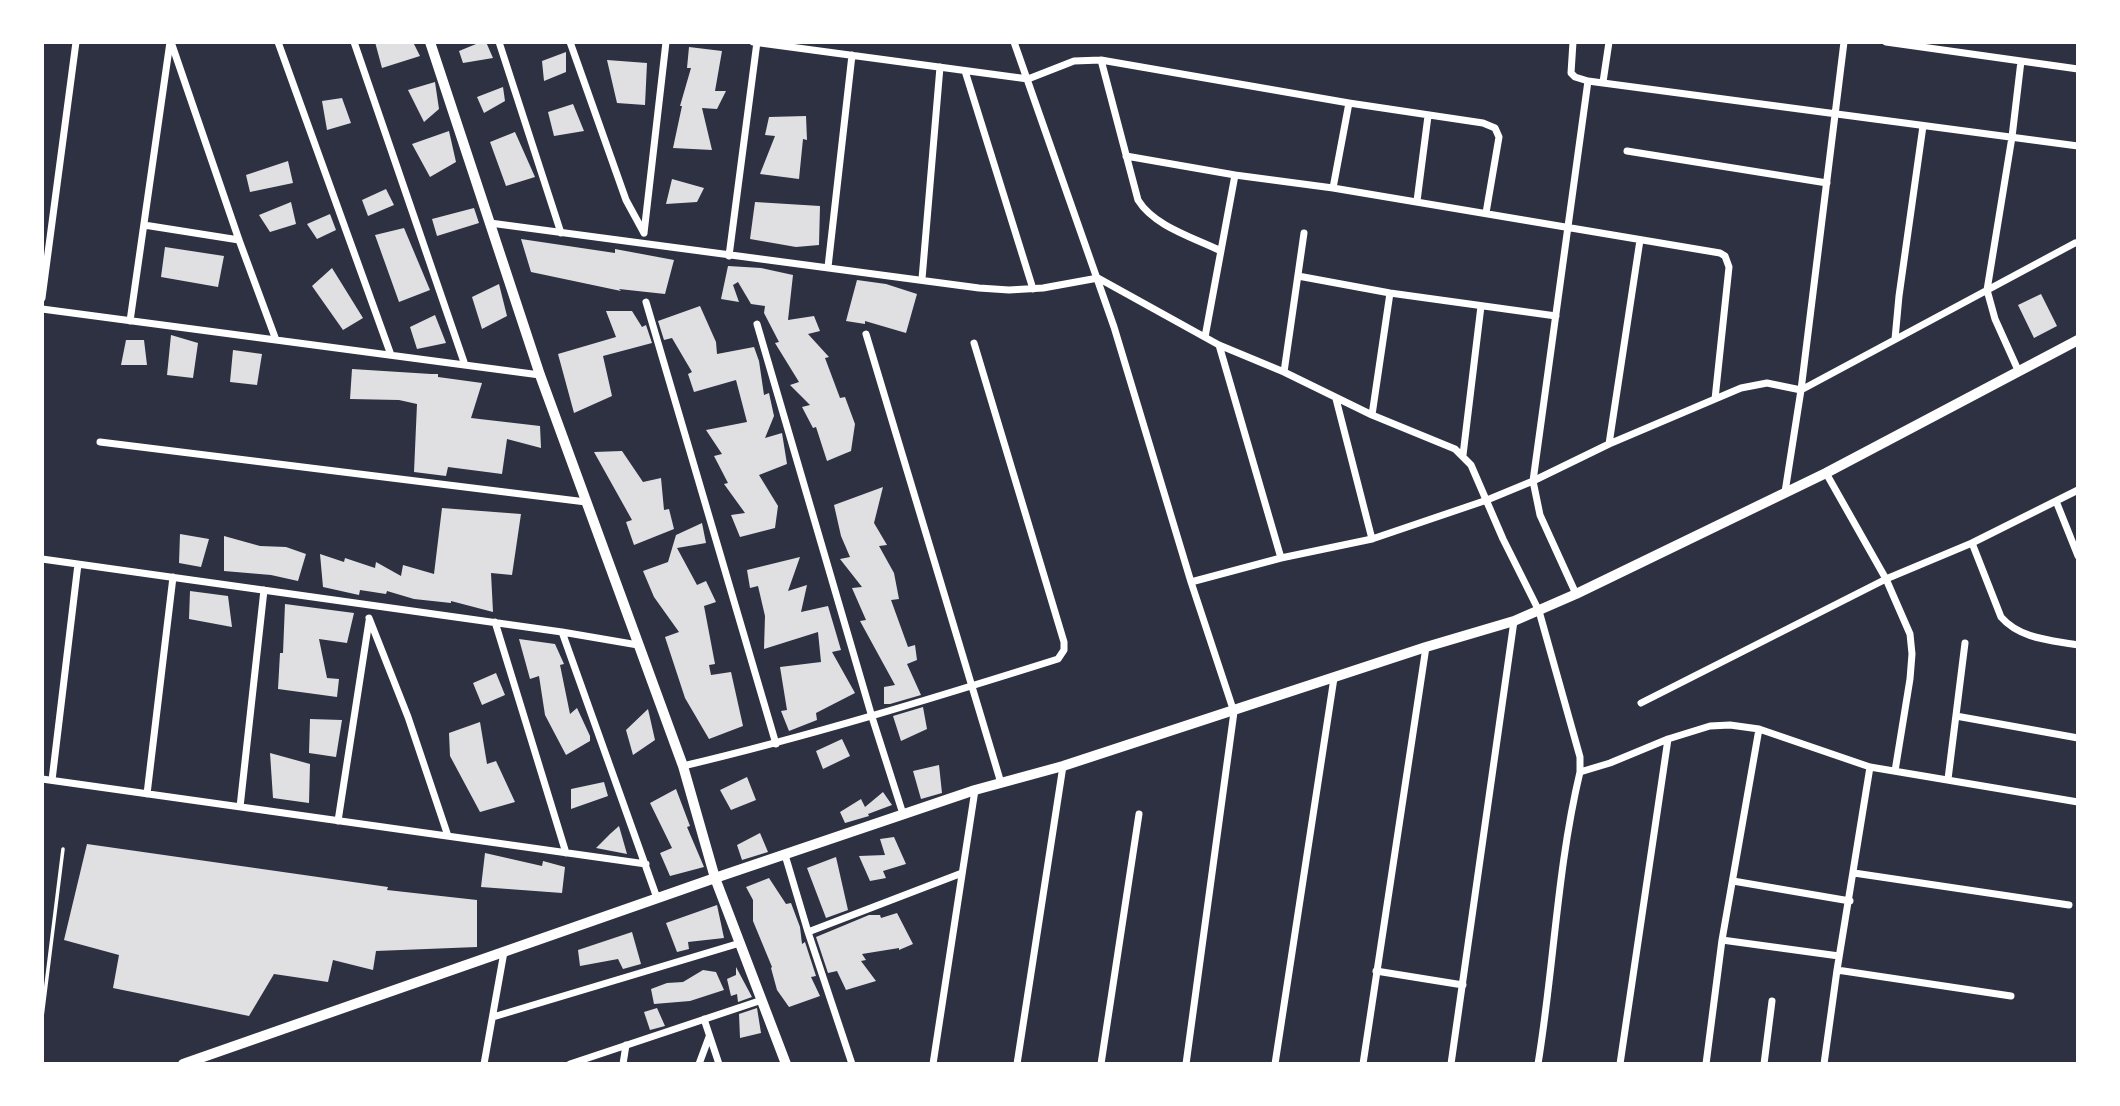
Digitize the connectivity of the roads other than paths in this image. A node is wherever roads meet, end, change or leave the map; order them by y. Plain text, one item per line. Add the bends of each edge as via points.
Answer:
1 (76, 42) edge
2 (171, 42) edge
3 (278, 42) edge
4 (354, 42) edge
5 (430, 42) edge
6 (499, 42) edge
7 (570, 42) edge
8 (666, 42) edge
9 (755, 42) edge
10 (1014, 42) edge
11 (1573, 42) edge
12 (1609, 42) edge
13 (1844, 42) edge
14 (1886, 42) edge
15 (852, 55) junction
16 (1101, 60) junction
17 (2021, 61) junction
18 (940, 67) junction
19 (2078, 69) edge
20 (965, 71) junction
21 (1028, 79) junction
22 (1588, 81) junction
23 (1603, 82) junction
24 (1349, 103) junction
25 (1834, 113) junction
26 (1428, 116) junction
27 (1923, 125) junction
28 (2012, 137) junction
29 (2078, 146) edge
30 (1628, 151) dead end
31 (1126, 156) junction
32 (1235, 175) junction
33 (1827, 183) junction
34 (1333, 188) junction
35 (1417, 201) junction
36 (1486, 213) junction
37 (490, 223) junction
38 (144, 225) junction
39 (1567, 225) junction
40 (561, 233) junction
41 (644, 233) junction
42 (1304, 233) dead end
43 (239, 240) junction
44 (1640, 240) junction
45 (2075, 243) dead end
46 (643, 244) junction
47 (1219, 250) junction
48 (729, 256) junction
49 (828, 267) junction
50 (1298, 276) junction
51 (1097, 278) junction
52 (922, 279) junction
53 (1033, 289) junction
54 (1987, 290) junction
55 (1390, 293) junction
56 (42, 298) edge
57 (646, 302) dead end
58 (1481, 306) junction
59 (42, 309) edge
60 (1556, 316) junction
61 (130, 321) junction
62 (757, 324) dead end
63 (866, 334) dead end
64 (1205, 337) junction
65 (1895, 339) junction
66 (276, 340) junction
67 (2078, 340) edge
68 (974, 343) dead end
69 (1219, 345) junction
70 (391, 355) junction
71 (465, 365) junction
72 (2018, 370) junction
73 (1284, 372) junction
74 (540, 375) junction
75 (1801, 390) junction
76 (1336, 399) junction
77 (1715, 399) junction
78 (1372, 415) junction
79 (100, 442) dead end
80 (1609, 444) junction
81 (1463, 455) junction
82 (1826, 473) junction
83 (1533, 481) junction
84 (2078, 490) edge
85 (1785, 492) junction
86 (1487, 500) junction
87 (2056, 501) junction
88 (586, 502) junction
89 (1372, 539) junction
90 (1972, 543) junction
91 (2078, 556) edge
92 (1281, 558) junction
93 (42, 559) edge
94 (78, 564) junction
95 (173, 577) junction
96 (1886, 579) junction
97 (1191, 582) junction
98 (264, 590) junction
99 (1576, 594) junction
100 (370, 606) junction
101 (1539, 611) junction
102 (369, 618) junction
103 (1514, 621) junction
104 (495, 622) junction
105 (562, 632) junction
106 (1965, 643) dead end
107 (638, 645) junction
108 (2078, 645) edge
109 (1426, 646) junction
110 (1334, 678) junction
111 (972, 687) junction
112 (1641, 703) dead end
113 (1234, 712) junction
114 (1956, 716) junction
115 (872, 718) junction
116 (1759, 729) junction
117 (2078, 738) edge
118 (1668, 739) junction
119 (776, 744) junction
120 (683, 766) junction
121 (1063, 766) junction
122 (1870, 768) junction
123 (1895, 771) junction
124 (1580, 772) junction
125 (42, 779) edge
126 (1948, 779) junction
127 (52, 780) junction
128 (1001, 783) junction
129 (975, 790) junction
130 (147, 794) junction
131 (2078, 802) edge
132 (240, 807) junction
133 (903, 814) junction
134 (1139, 814) dead end
135 (338, 821) junction
136 (448, 836) junction
137 (63, 849) dead end
138 (566, 853) junction
139 (785, 855) junction
140 (646, 864) junction
141 (962, 873) junction
142 (1854, 873) junction
143 (715, 878) junction
144 (1733, 881) junction
145 (657, 898) junction
146 (1850, 901) junction
147 (2069, 905) dead end
148 (808, 932) junction
149 (1722, 940) junction
150 (740, 943) junction
151 (504, 952) junction
152 (1839, 956) junction
153 (1837, 970) junction
154 (1377, 971) junction
155 (1463, 985) junction
156 (2011, 996) dead end
157 (762, 1000) junction
158 (1772, 1001) dead end
159 (42, 1017) edge
160 (493, 1017) junction
161 (704, 1019) junction
162 (709, 1036) junction
163 (626, 1045) junction
164 (183, 1064) edge
165 (484, 1064) edge
166 (570, 1064) edge
167 (623, 1064) edge
168 (699, 1064) edge
169 (719, 1064) edge
170 (786, 1064) edge
171 (852, 1064) edge
172 (933, 1064) edge
173 (1017, 1064) edge
174 (1101, 1064) edge
175 (1186, 1064) edge
176 (1275, 1064) edge
177 (1363, 1064) edge
178 (1451, 1064) edge
179 (1538, 1064) edge
180 (1620, 1064) edge
181 (1706, 1064) edge
182 (1763, 1064) edge
183 (1824, 1064) edge

1 - 56 street
2 - 38 street
2 - 43 street
3 - 70 street
4 - 71 street
5 - 37 street
6 - 40 street
7 - 41 street via 626,200
8 - 41 street
9 - 15 street
9 - 48 street
10 - 21 street
11 - 22 street via 1572,73
12 - 23 street
13 - 25 street
14 - 17 street
15 - 18 street
15 - 49 street
16 - 21 street via 1074,61
16 - 24 street
16 - 31 street
17 - 19 street
17 - 28 street
18 - 20 street
18 - 52 street
20 - 21 street
20 - 53 street
21 - 51 street
22 - 23 street
22 - 39 street
23 - 25 street
24 - 26 street
24 - 34 street
25 - 27 street
25 - 33 street
26 - 35 street
26 - 36 street via 1483,122 1498,132
27 - 28 street
27 - 65 street
28 - 29 street
28 - 54 street
30 - 33 street
31 - 32 street
31 - 47 street via 1144,211
32 - 34 street
32 - 47 street
33 - 75 street
34 - 35 street
35 - 36 street
36 - 39 street
37 - 40 street
37 - 74 street
38 - 43 street
38 - 61 street
39 - 44 street
39 - 60 street
40 - 46 street
41 - 46 street
42 - 50 street
43 - 66 street
44 - 77 street via 1720,253 1728,261
44 - 80 street
45 - 54 street
46 - 48 street
47 - 64 street
48 - 49 street
49 - 52 street
50 - 55 street
50 - 73 street
51 - 53 street
51 - 64 street
51 - 97 street
52 - 53 street via 979,288
54 - 65 street
54 - 72 street
55 - 58 street
55 - 78 street
57 - 119 street
58 - 60 street
58 - 81 street
59 - 61 street
60 - 83 street
61 - 66 street
62 - 115 street
63 - 111 street
64 - 69 street
65 - 75 street
66 - 70 street
67 - 72 street
68 - 111 street via 1064,646 1058,659
69 - 73 street
69 - 92 street
70 - 71 street
71 - 74 street
72 - 82 street
73 - 76 street
74 - 88 street
75 - 77 street via 1760,383
75 - 85 street
76 - 78 street
76 - 89 street
77 - 80 street
78 - 81 street
79 - 88 street
80 - 83 street
81 - 86 street
82 - 85 street
82 - 96 street
83 - 86 street
83 - 99 street via 1540,515
84 - 87 street
85 - 99 street
86 - 89 street
86 - 101 street
87 - 90 street
87 - 91 street
88 - 107 street
89 - 92 street
90 - 96 street
90 - 108 street via 2008,625 2037,638
92 - 97 street
93 - 94 street
94 - 95 street
94 - 127 street
95 - 98 street
95 - 130 street
96 - 112 street
96 - 123 street via 1904,616 1912,654
97 - 113 street
98 - 100 street
98 - 132 street
99 - 101 street
100 - 102 street
100 - 104 street
101 - 103 street
101 - 124 street via 1580,757
102 - 135 street
102 - 136 street
103 - 109 street
103 - 155 street
104 - 105 street
104 - 138 street
105 - 107 street
105 - 140 street
106 - 114 street
107 - 120 street
109 - 110 street
109 - 154 street
110 - 113 street
110 - 176 street
111 - 115 street
111 - 128 street
113 - 121 street
113 - 175 street
114 - 117 street
114 - 126 street
115 - 119 street
115 - 133 street
116 - 118 street via 1710,726
116 - 122 street
116 - 144 street
118 - 124 street
118 - 180 street
119 - 120 street
120 - 143 street
121 - 128 street
121 - 173 street
122 - 123 street
122 - 142 street
123 - 126 street
124 - 179 street via 1562,868
125 - 127 street
126 - 131 street
127 - 130 street
128 - 129 street
129 - 133 street
129 - 141 street
130 - 132 street
132 - 135 street
133 - 139 street
134 - 174 street
135 - 136 street
136 - 138 street
137 - 159 lane
138 - 140 street
139 - 143 street
139 - 148 street
140 - 145 street
141 - 148 street
141 - 172 street
142 - 146 street
142 - 147 street
143 - 145 street
143 - 150 street
144 - 146 street
144 - 149 street
145 - 151 street
146 - 152 street
148 - 171 street
149 - 152 street
149 - 181 street
150 - 157 street
150 - 160 street
151 - 160 street
151 - 164 street
152 - 153 street
153 - 156 street
153 - 183 street
154 - 155 street
154 - 177 street
155 - 178 street
157 - 161 street
157 - 170 street
158 - 182 street
160 - 165 street
161 - 162 street
161 - 163 street
162 - 168 street
162 - 169 street
163 - 166 street
163 - 167 street

